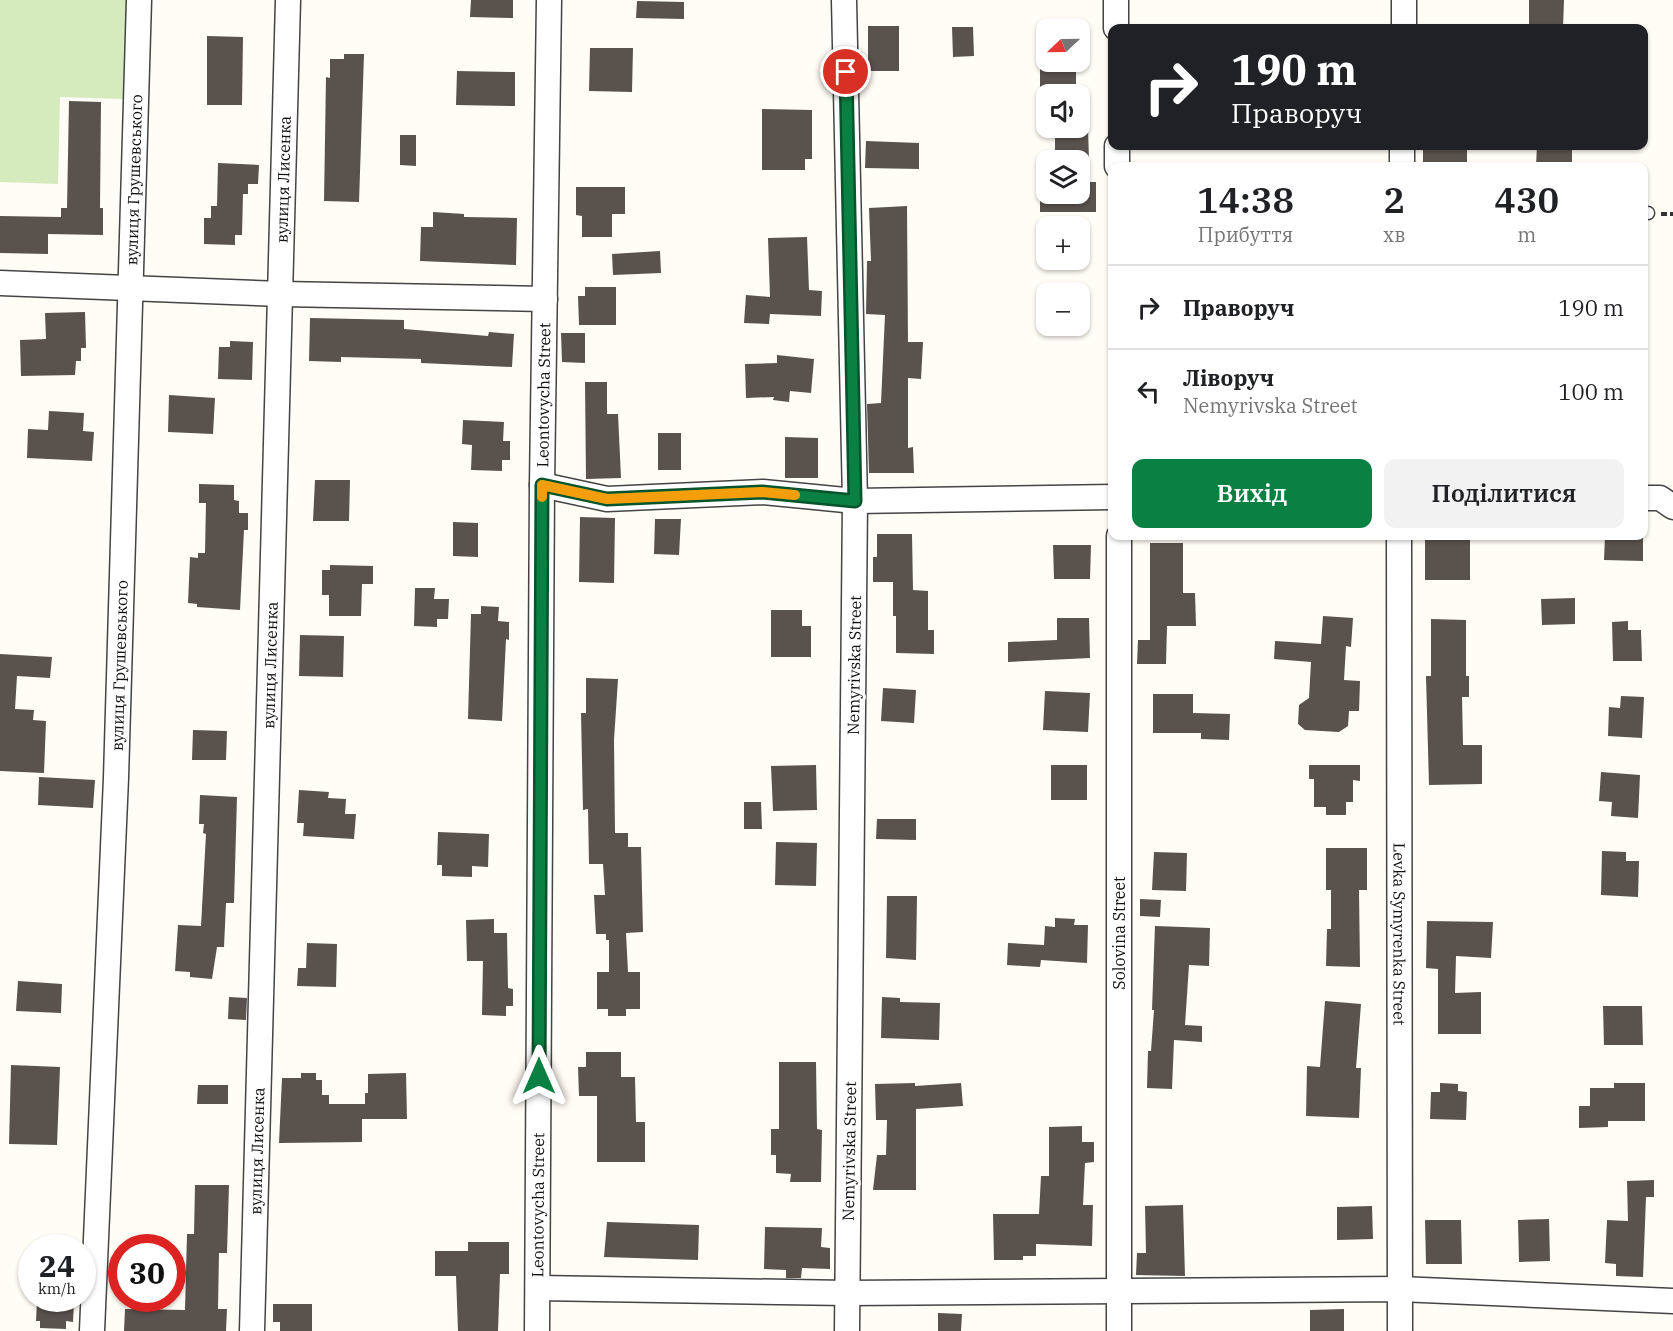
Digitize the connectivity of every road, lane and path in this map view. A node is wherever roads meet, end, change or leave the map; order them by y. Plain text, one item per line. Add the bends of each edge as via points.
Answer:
1 (139, 0) edge
2 (288, 0) edge
3 (549, 0) edge
4 (844, 0) edge
5 (1116, 0) edge
6 (1404, 0) edge
7 (1116, 24) edge
8 (1404, 24) edge
9 (0, 283) edge
10 (130, 288) junction
11 (281, 294) junction
12 (545, 299) junction
13 (542, 485) junction
14 (1108, 497) edge
15 (1648, 498) edge
16 (855, 501) junction
17 (1673, 507) edge
18 (1119, 540) edge
19 (1399, 540) edge
20 (538, 1288) junction
21 (1400, 1289) junction
22 (1119, 1290) junction
23 (847, 1293) junction
24 (1673, 1300) edge
25 (92, 1331) edge
26 (252, 1331) edge
27 (537, 1331) edge
28 (847, 1331) edge
29 (1119, 1331) edge
30 (1400, 1331) edge

1 - 10 street, вулиця Грушевського
2 - 11 street, вулиця Лисенка
3 - 12 street, Leontovycha Street
4 - 16 street, Nemyrivska Street
5 - 7 street
6 - 8 street
9 - 10 street
10 - 11 street
10 - 25 street, вулиця Грушевського via 116,778
11 - 12 street
11 - 26 street, вулиця Лисенка
12 - 13 street, Leontovycha Street
13 - 16 street via 607,499 762,492
13 - 20 street, Leontovycha Street
14 - 16 street
15 - 17 street via 1660,498
16 - 23 street, Nemyrivska Street
18 - 22 street, Solovina Street
19 - 21 street, Levka Symyrenka Street
20 - 23 street
20 - 27 street, Leontovycha Street
21 - 22 street
21 - 24 street
21 - 30 street, Levka Symyrenka Street
22 - 23 street
22 - 29 street, Solovina Street
23 - 28 street, Nemyrivska Street

